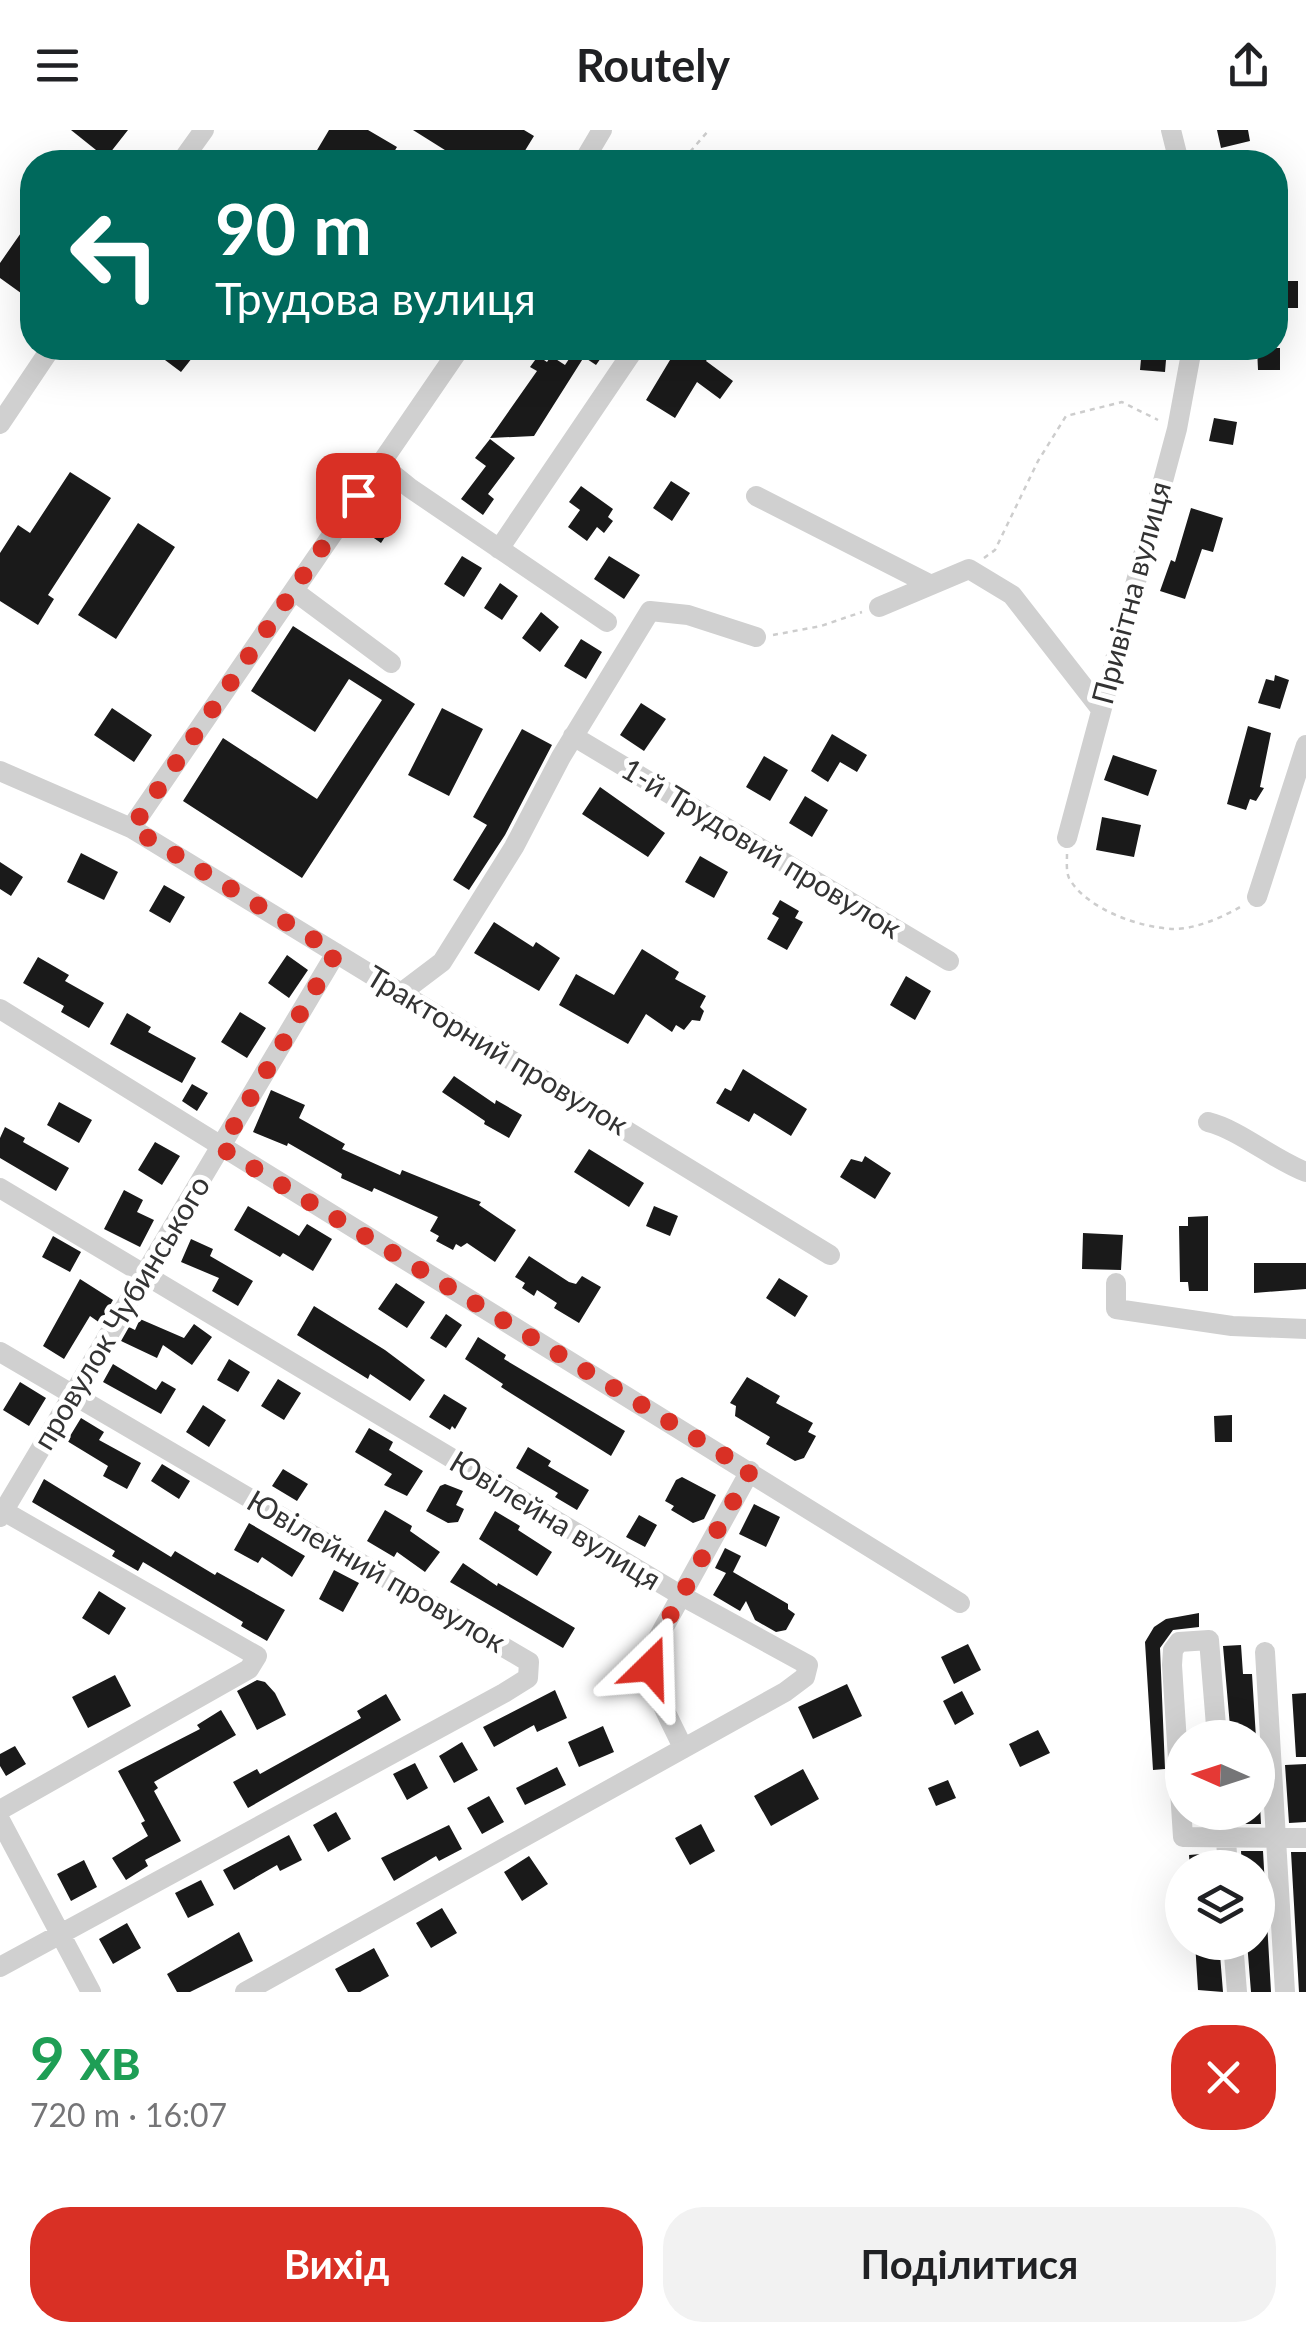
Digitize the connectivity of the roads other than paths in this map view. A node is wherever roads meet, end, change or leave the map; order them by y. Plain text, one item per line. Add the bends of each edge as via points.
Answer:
1 (43, 360) edge
2 (452, 360) edge
3 (627, 360) edge
4 (1190, 360) edge
5 (0, 424) edge
6 (380, 463) junction
7 (756, 496) dead end
8 (499, 548) junction
9 (932, 585) junction
10 (294, 591) junction
11 (879, 606) road end
12 (607, 622) dead end
13 (756, 638) road end
14 (391, 663) dead end
15 (1100, 708) junction
16 (573, 736) junction
17 (1306, 745) edge
18 (0, 772) edge
19 (132, 828) junction
20 (1067, 838) road end
21 (1257, 897) road end
22 (336, 953) junction
23 (949, 961) dead end
24 (401, 993) junction
25 (0, 1009) edge
26 (1208, 1122) dead end
27 (221, 1148) junction
28 (1306, 1172) edge
29 (0, 1188) edge
30 (830, 1255) dead end
31 (143, 1274) junction
32 (1116, 1283) dead end
33 (1306, 1329) edge
34 (0, 1352) edge
35 (72, 1395) junction
36 (750, 1471) junction
37 (1, 1513) edge
38 (682, 1596) junction
39 (960, 1604) dead end
40 (1265, 1652) dead end
41 (1175, 1720) edge
42 (1216, 1720) edge
43 (683, 1748) junction
44 (0, 1810) edge
45 (0, 1820) edge
46 (1182, 1830) edge
47 (1225, 1830) edge
48 (1226, 1838) junction
49 (1275, 1838) junction
50 (1306, 1838) edge
51 (1227, 1850) edge
52 (59, 1935) junction
53 (1235, 1960) edge
54 (0, 1967) edge
55 (91, 1992) edge
56 (245, 1992) edge
57 (1237, 1992) edge
58 (1285, 1992) edge

1 - 5 street
2 - 6 street
3 - 8 street
4 - 15 street, Привітна вулиця
6 - 8 street
6 - 10 street
7 - 9 street
8 - 12 street
9 - 11 street
9 - 15 street via 969,569 1012,594
10 - 14 street
10 - 19 street
13 - 16 street via 688,615 650,611
15 - 20 street, Привітна вулиця
16 - 23 street, 1-й Трудовий провулок
16 - 24 street via 442,962
17 - 21 street
18 - 19 street, Тракторний провулок
19 - 22 street, Тракторний провулок
22 - 24 street, Тракторний провулок
22 - 27 street, провулок Чубинського
24 - 30 street, Тракторний провулок
25 - 27 street
26 - 28 street
27 - 31 street, провулок Чубинського
27 - 36 street
29 - 31 street, Ювілейна вулиця
31 - 35 street, провулок Чубинського
31 - 38 street, Ювілейна вулиця
32 - 33 street via 1116,1309
34 - 35 street, Ювілейний провулок
35 - 37 street, провулок Чубинського
35 - 52 street, Ювілейний провулок via 529,1662 528,1678 504,1693
36 - 38 street
36 - 39 street
37 - 44 street via 257,1656 249,1669
38 - 43 street via 653,1647 650,1667
38 - 43 street, Ювілейна вулиця via 808,1665 805,1677 784,1692
40 - 49 street
41 - 42 street via 1173,1650 1179,1642 1209,1640
43 - 56 street, Ювілейна вулиця
45 - 52 street
46 - 48 street via 1183,1838
47 - 48 street
48 - 49 street
48 - 51 street
49 - 50 street
49 - 58 street
52 - 54 street, Ювілейний провулок
52 - 55 street
53 - 57 street

